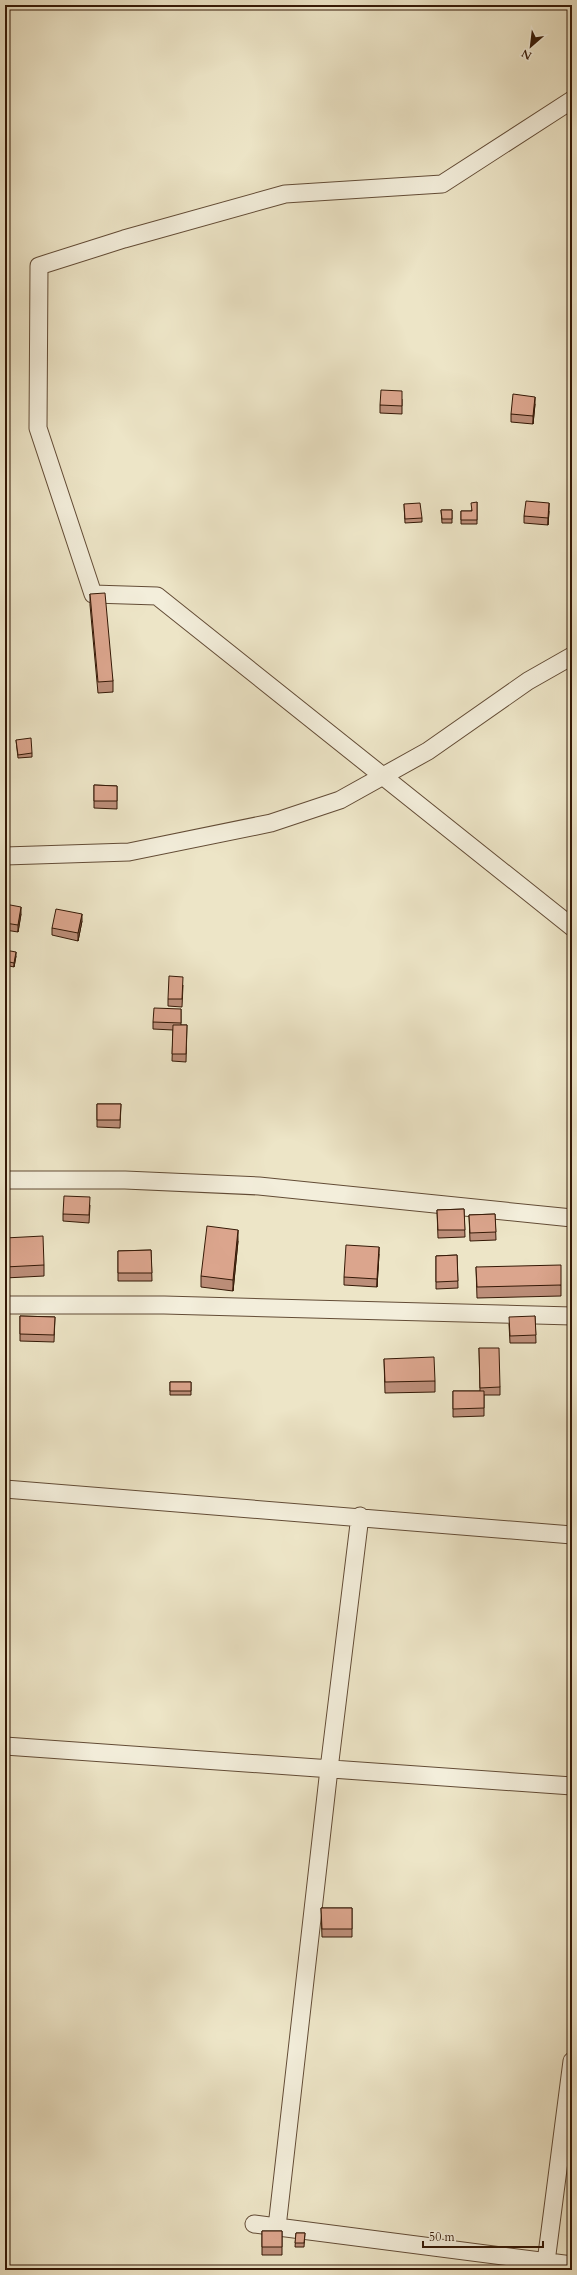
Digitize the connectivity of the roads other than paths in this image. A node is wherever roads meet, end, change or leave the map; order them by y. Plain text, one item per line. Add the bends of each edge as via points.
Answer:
1 (572, 100) edge
2 (572, 656) edge
3 (572, 668) edge
4 (528, 681) junction
5 (383, 776) junction
6 (5, 856) edge
7 (572, 927) edge
8 (5, 1180) edge
9 (572, 1218) edge
10 (5, 1305) edge
11 (572, 1316) edge
12 (5, 1489) edge
13 (360, 1516) junction
14 (572, 1535) edge
15 (5, 1746) edge
16 (329, 1769) junction
17 (572, 1786) edge
18 (572, 2061) edge
19 (254, 2224) dead end
20 (277, 2227) junction
21 (546, 2262) junction
22 (572, 2265) edge

1 - 5 street via 442,184 285,194 124,238 39,266 38,428 93,594 157,596
2 - 4 street
3 - 4 street
4 - 5 street via 428,751
5 - 6 street via 340,800 271,823 196,839 128,852
5 - 7 street
8 - 9 street via 125,1180 259,1186
10 - 11 street via 164,1305
12 - 13 street
13 - 14 street
13 - 16 street
15 - 16 street
16 - 17 street
16 - 20 street
18 - 21 street
19 - 20 street
20 - 21 street
21 - 22 street

